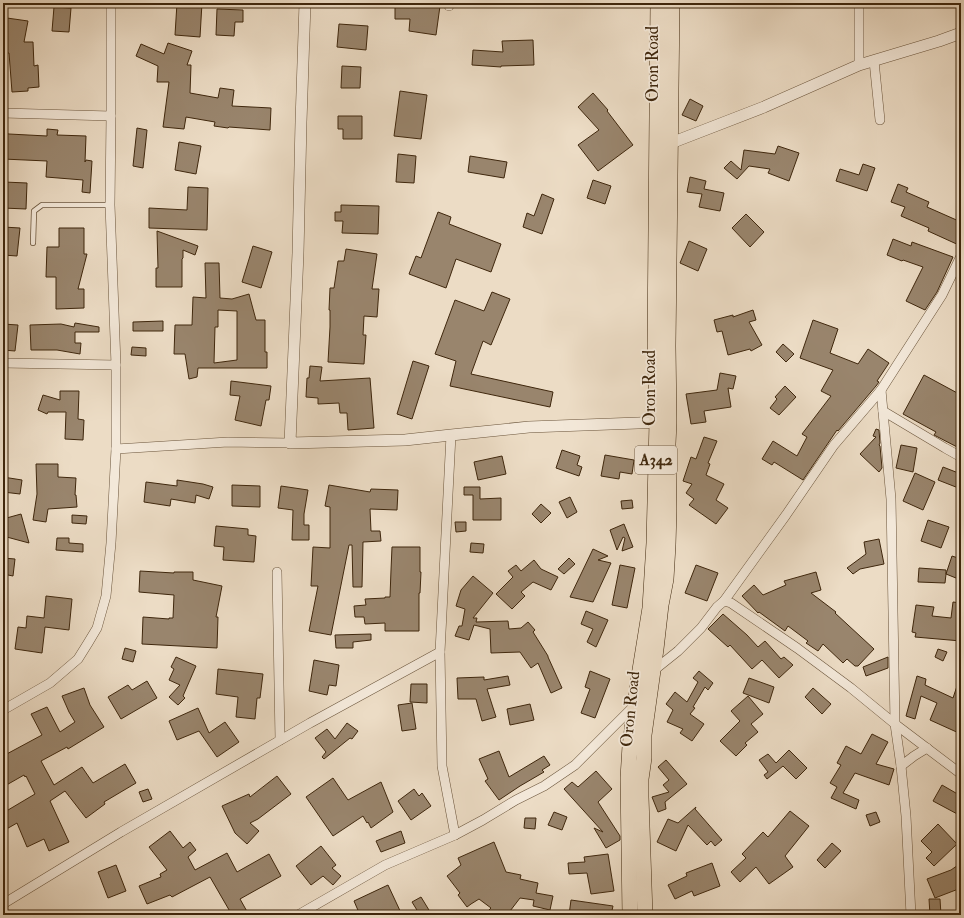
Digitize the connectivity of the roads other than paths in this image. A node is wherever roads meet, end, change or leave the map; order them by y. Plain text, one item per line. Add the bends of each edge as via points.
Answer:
1 (111, 3) edge
2 (305, 3) edge
3 (658, 3) edge
4 (672, 3) edge
5 (859, 3) edge
6 (961, 33) edge
7 (874, 61) junction
8 (859, 65) junction
9 (3, 113) edge
10 (112, 116) junction
11 (880, 120) dead end
12 (664, 143) junction
13 (110, 205) junction
14 (33, 244) dead end
15 (961, 256) edge
16 (3, 364) edge
17 (116, 365) junction
18 (881, 390) junction
19 (883, 411) junction
20 (663, 422) junction
21 (451, 434) junction
22 (290, 443) junction
23 (116, 449) junction
24 (961, 456) edge
25 (277, 572) dead end
26 (724, 602) junction
27 (440, 652) junction
28 (652, 671) junction
29 (636, 705) junction
30 (3, 710) edge
31 (895, 724) junction
32 (280, 740) junction
33 (927, 748) junction
34 (901, 766) junction
35 (961, 774) edge
36 (455, 835) junction
37 (3, 904) edge
38 (298, 915) edge
39 (630, 915) edge
40 (645, 915) edge
41 (911, 915) edge

1 - 10 street
2 - 22 street
3 - 12 highway, Oron Road / A342
4 - 12 highway, Oron Road / A342
5 - 8 street
6 - 7 street
7 - 8 street
7 - 11 street
8 - 12 street via 764,107
9 - 10 street
10 - 13 street
12 - 20 highway, Oron Road / A342 via 668,346
13 - 14 lane via 42,205 34,211
13 - 17 street
15 - 18 street via 942,296
16 - 17 street
17 - 23 street
18 - 19 street
18 - 26 street via 834,445
19 - 24 street
19 - 31 street via 891,499
20 - 21 street
20 - 28 highway, Oron Road / A342 via 668,444 668,545 666,579
20 - 29 highway, Oron Road / A342 via 650,608
21 - 22 street via 404,440
21 - 27 street
22 - 23 street via 228,442
23 - 30 street via 106,596 97,628 78,659 50,683
25 - 32 street
26 - 28 street via 678,651
26 - 31 street via 731,603 797,648
27 - 32 street
27 - 36 street via 442,766
28 - 40 highway, Oron Road / A342 via 641,779
29 - 36 street via 575,765 544,786
29 - 39 highway, Oron Road / A342 via 628,778
31 - 33 street
31 - 34 street
32 - 37 street
33 - 34 street
33 - 35 street
34 - 41 street
36 - 38 street via 385,865

